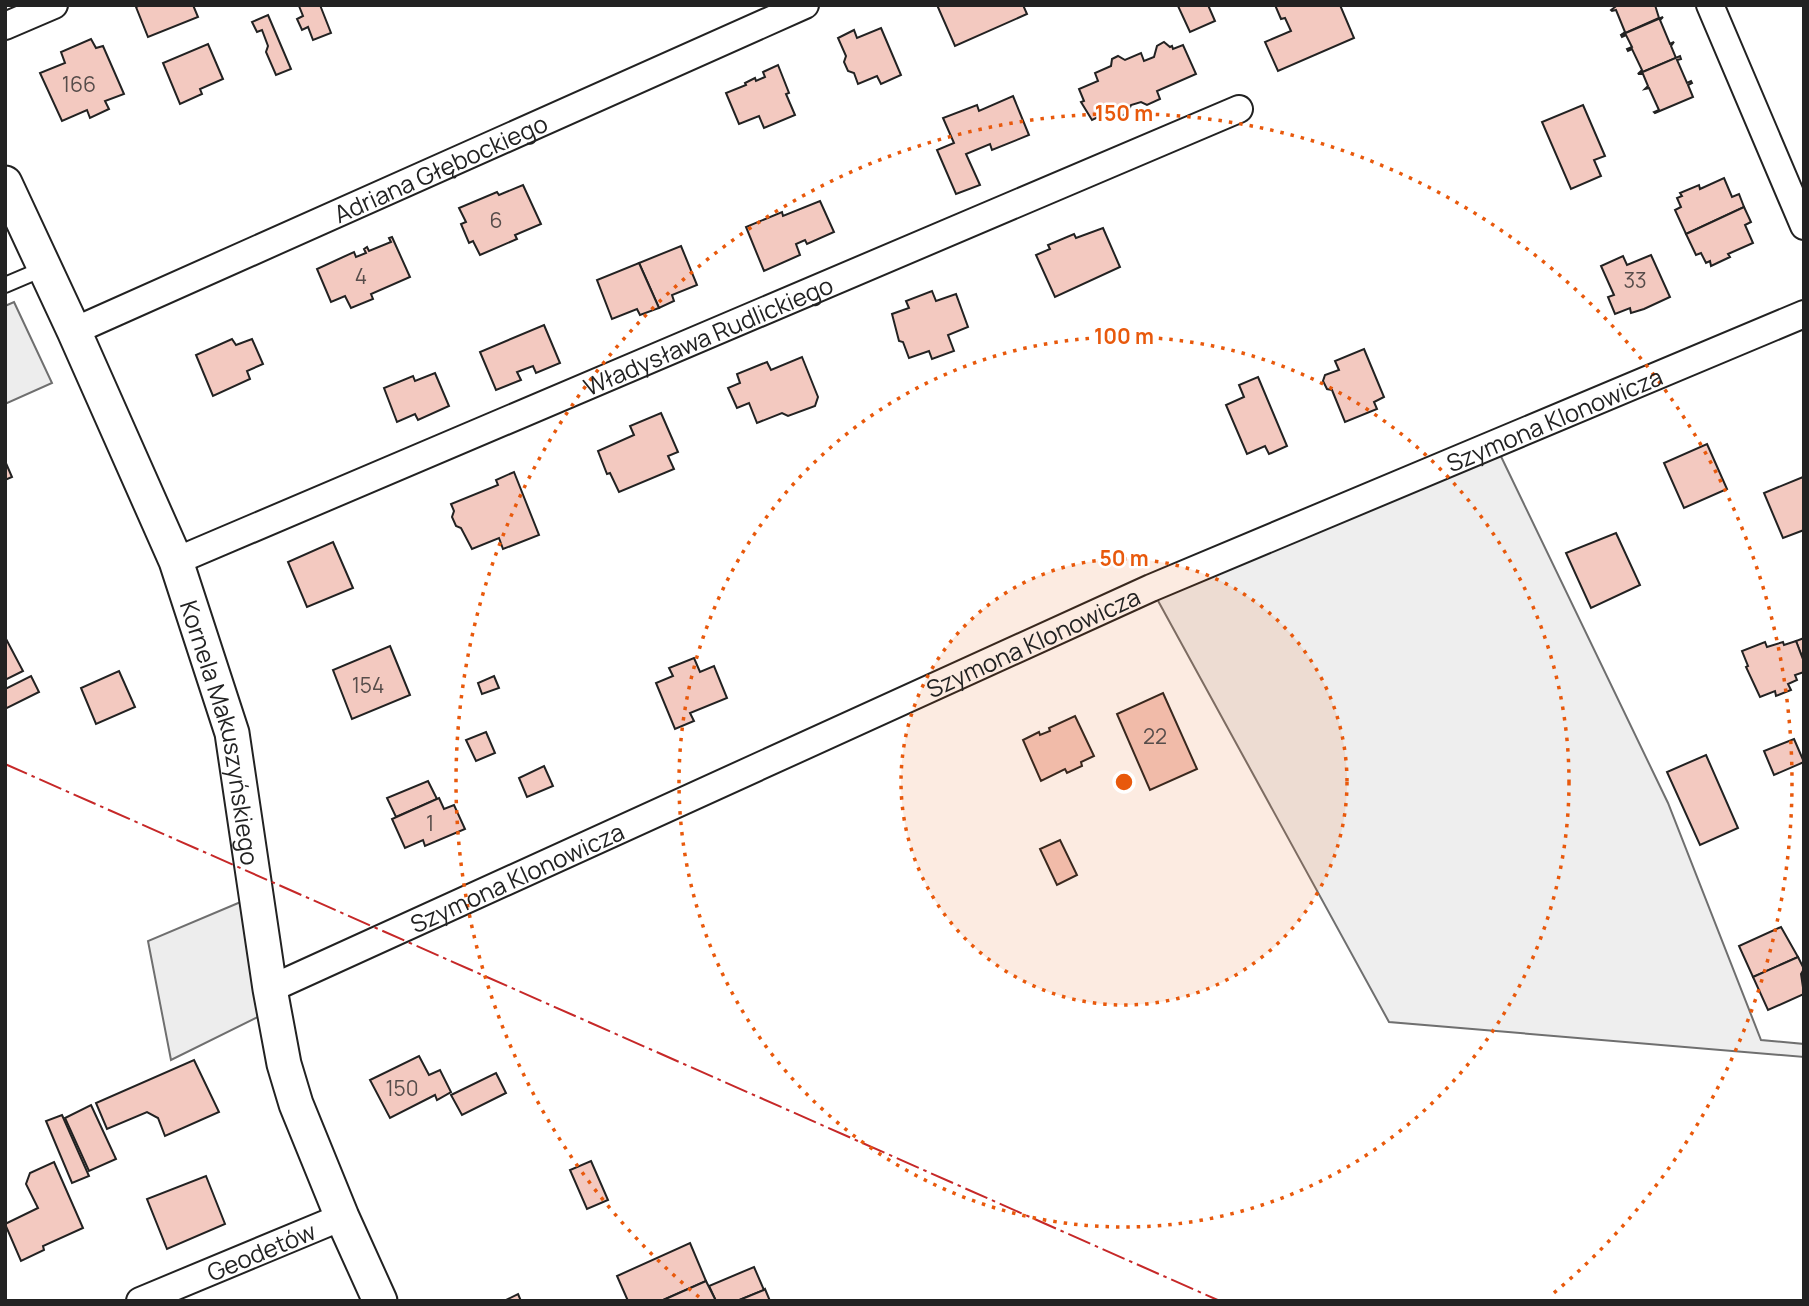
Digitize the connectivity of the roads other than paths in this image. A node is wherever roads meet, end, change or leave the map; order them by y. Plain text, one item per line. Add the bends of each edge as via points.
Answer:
1 (54, 5) edge
2 (805, 5) edge
3 (1710, 5) edge
4 (5, 26) edge
5 (1239, 109) dead end
6 (5, 183) edge
7 (1804, 226) edge
8 (45, 268) junction
9 (5, 285) edge
10 (1804, 314) edge
11 (74, 331) junction
12 (176, 561) junction
13 (270, 989) junction
14 (342, 1217) junction
15 (140, 1301) edge
16 (380, 1301) edge

1 - 4 street
2 - 11 street, Adriana Głębockiego
3 - 7 street
5 - 12 street, Władysława Rudlickiego
6 - 8 street, Kornela Makuszyńskiego
8 - 9 lane
8 - 11 street, Kornela Makuszyńskiego
10 - 13 street, Szymona Klonowicza via 1152,588
11 - 12 street, Kornela Makuszyńskiego
12 - 13 street, Kornela Makuszyńskiego via 232,733
13 - 14 street, Kornela Makuszyńskiego via 296,1104
14 - 15 street, Geodetów
14 - 16 street, Kornela Makuszyńskiego

